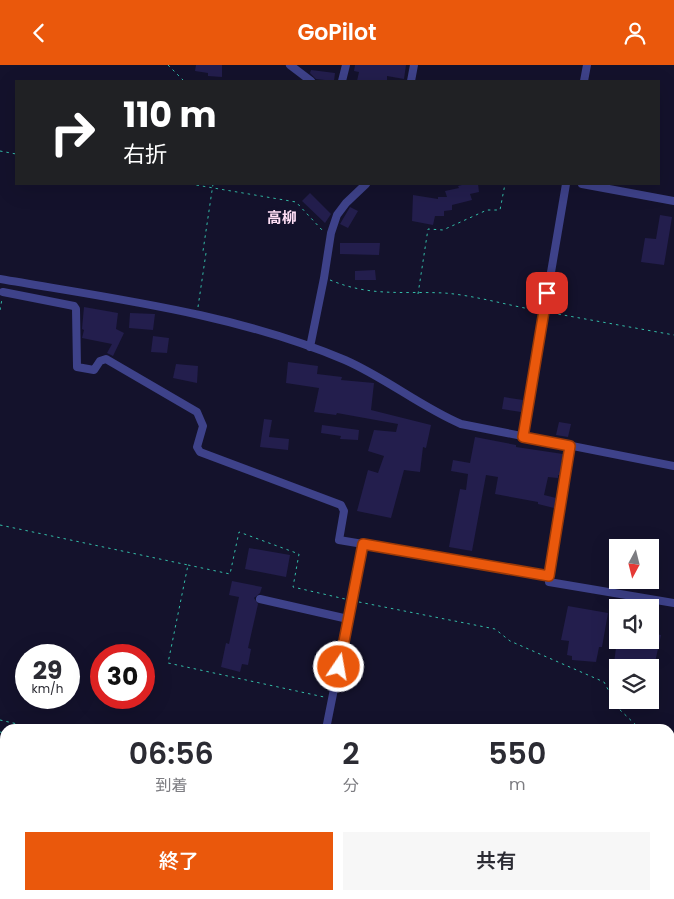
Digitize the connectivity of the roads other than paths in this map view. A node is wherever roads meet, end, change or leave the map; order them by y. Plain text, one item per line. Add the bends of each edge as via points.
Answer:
1 (290, 65) edge
2 (346, 65) edge
3 (414, 65) edge
4 (587, 65) edge
5 (310, 80) edge
6 (342, 80) edge
7 (411, 80) edge
8 (584, 80) edge
9 (365, 185) edge
10 (566, 185) edge
11 (587, 185) edge
12 (674, 201) edge
13 (0, 279) edge
14 (3, 292) road end
15 (310, 347) junction
16 (523, 437) junction
17 (570, 446) junction
18 (674, 465) edge
19 (363, 544) junction
20 (549, 576) junction
21 (260, 599) dead end
22 (674, 603) edge
23 (348, 619) junction
24 (327, 724) edge

1 - 5 street
2 - 6 street
3 - 7 street
4 - 8 street
9 - 15 street via 337,215
10 - 16 street
11 - 12 street
13 - 15 street via 197,315
14 - 19 street via 74,306 77,367 94,370 100,361 106,359 197,412 203,426 197,447 200,452 341,505 344,511 339,540
15 - 16 street via 385,379 445,417
16 - 17 street
17 - 18 street
17 - 20 street
19 - 20 street
19 - 23 street
20 - 22 street via 549,581
21 - 23 street
23 - 24 street

